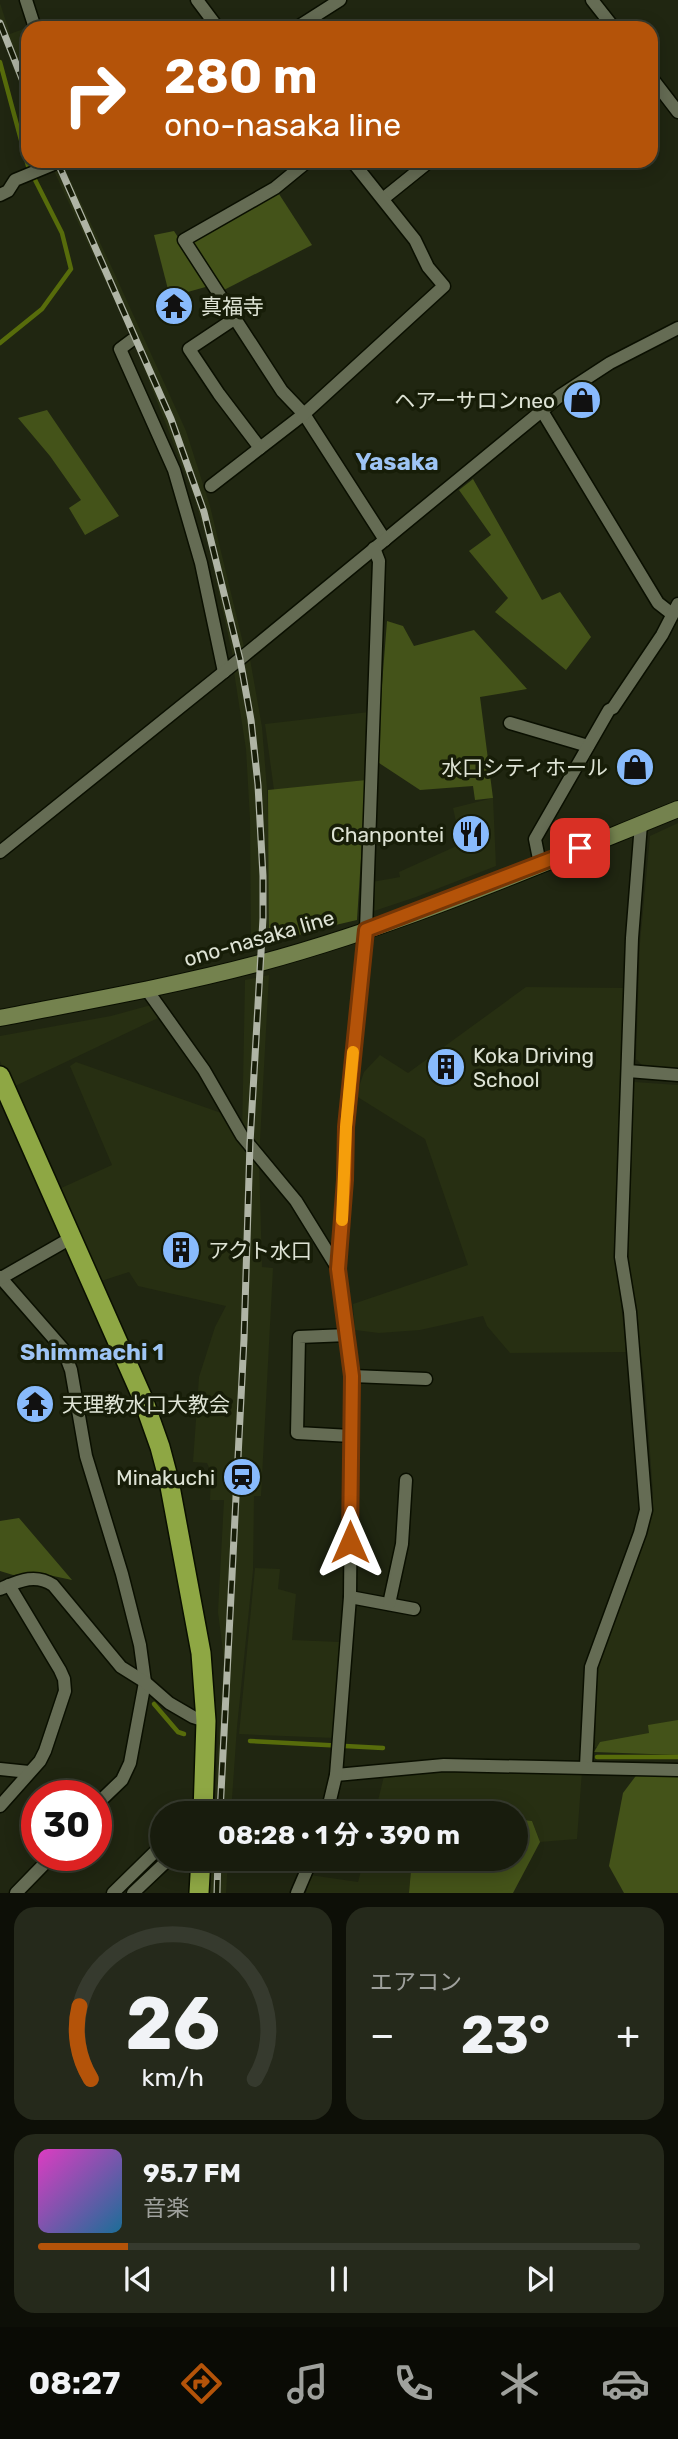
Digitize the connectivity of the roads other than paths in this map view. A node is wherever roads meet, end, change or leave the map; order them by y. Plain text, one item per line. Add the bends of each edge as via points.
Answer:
1 (26, 0) edge
2 (197, 0) edge
3 (340, 0) edge
4 (592, 0) edge
5 (33, 21) edge
6 (213, 21) edge
7 (307, 21) edge
8 (608, 21) edge
9 (658, 86) edge
10 (678, 112) edge
11 (45, 168) edge
12 (297, 168) edge
13 (358, 168) edge
14 (421, 168) edge
15 (0, 178) edge
16 (7, 189) edge
17 (384, 198) junction
18 (0, 203) edge
19 (234, 319) junction
20 (678, 328) edge
21 (132, 340) dead end
22 (542, 411) junction
23 (304, 414) junction
24 (260, 448) junction
25 (211, 486) dead end
26 (385, 540) junction
27 (374, 548) junction
28 (675, 609) edge
29 (224, 672) junction
30 (510, 723) dead end
31 (588, 746) junction
32 (678, 808) edge
33 (641, 824) junction
34 (0, 852) edge
35 (540, 864) junction
36 (366, 930) junction
37 (147, 990) junction
38 (0, 1018) edge
39 (628, 1071) junction
40 (678, 1075) edge
41 (0, 1076) edge
42 (71, 1238) junction
43 (338, 1269) junction
44 (0, 1278) edge
45 (348, 1335) junction
46 (352, 1376) junction
47 (426, 1379) dead end
48 (351, 1436) junction
49 (406, 1480) dead end
50 (5, 1587) edge
51 (350, 1597) junction
52 (389, 1604) junction
53 (414, 1609) dead end
54 (145, 1682) junction
55 (206, 1720) junction
56 (586, 1766) junction
57 (0, 1769) edge
58 (678, 1770) edge
59 (29, 1772) junction
60 (336, 1774) junction
61 (112, 1790) edge
62 (203, 1801) edge
63 (330, 1801) edge
64 (0, 1806) edge
65 (150, 1857) edge
66 (37, 1871) edge
67 (157, 1871) edge
68 (200, 1871) edge
69 (306, 1871) edge
70 (137, 1891) edge
71 (16, 1893) edge
72 (113, 1893) edge
73 (199, 1893) edge
74 (297, 1893) edge

1 - 5 street
2 - 6 street
3 - 7 street
4 - 8 street
9 - 10 street
11 - 16 street
12 - 19 street via 275,188 184,240
13 - 17 street
14 - 17 street
15 - 16 street
16 - 18 street
17 - 23 street via 444,286
19 - 23 street via 282,391
19 - 24 street via 189,349
20 - 22 street via 610,363
21 - 29 street via 120,349 174,470 201,563
22 - 26 street
22 - 28 street via 659,603
23 - 24 street
23 - 26 street
24 - 25 street
26 - 27 street
27 - 29 street
27 - 36 street via 379,561
28 - 31 street
29 - 34 street
30 - 31 street
31 - 35 street via 535,839
32 - 33 main road, ono-nasaka line
33 - 35 main road, ono-nasaka line
33 - 39 street
35 - 36 main road, ono-nasaka line
36 - 37 main road, ono-nasaka line via 260,963
36 - 43 street via 346,1127
37 - 38 main road, ono-nasaka line
37 - 43 street via 204,1070 242,1136 296,1201
39 - 40 street
39 - 56 street via 621,1258 630,1312 646,1510 591,1667
41 - 42 highway
42 - 44 street
42 - 55 highway via 144,1399 160,1447 201,1653
43 - 45 street
44 - 54 street via 64,1349 86,1456 135,1623
45 - 46 street
45 - 48 street via 299,1336 297,1433
46 - 47 street
46 - 48 street
48 - 51 street
49 - 52 street via 402,1544
50 - 54 street via 37,1578 53,1586 121,1667
50 - 59 street via 64,1679 65,1691 45,1751
51 - 52 street
51 - 60 street
52 - 53 street
54 - 55 street via 169,1703
54 - 61 street via 130,1763
55 - 62 highway
56 - 58 street
56 - 60 street via 444,1765
57 - 59 street
59 - 64 street
60 - 63 street
65 - 72 street
66 - 71 street
67 - 70 street
68 - 73 highway
69 - 74 street

